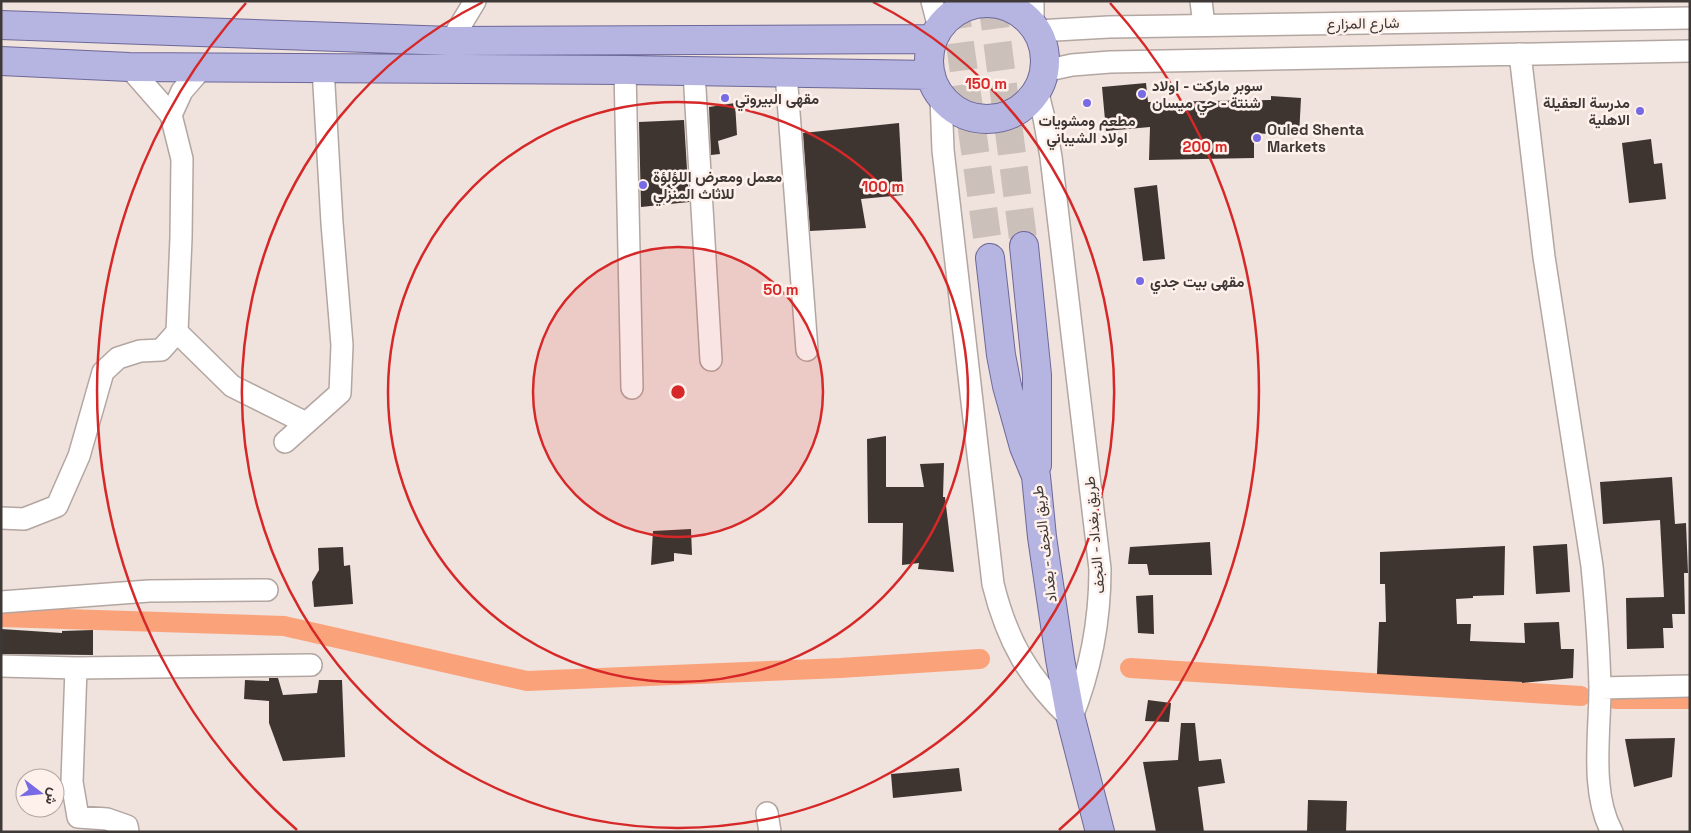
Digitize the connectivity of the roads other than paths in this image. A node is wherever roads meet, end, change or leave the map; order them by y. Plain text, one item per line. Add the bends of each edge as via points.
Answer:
1 (475, 1) edge
2 (932, 1) edge
3 (1201, 1) edge
4 (1678, 12) edge
5 (1034, 19) edge
6 (1, 25) edge
7 (1204, 25) junction
8 (936, 34) junction
9 (451, 41) junction
10 (1690, 51) edge
11 (1520, 54) junction
12 (1, 61) edge
13 (129, 67) junction
14 (202, 68) junction
15 (323, 68) junction
16 (625, 70) junction
17 (694, 72) junction
18 (786, 73) junction
19 (1040, 81) junction
20 (936, 86) junction
21 (171, 115) junction
22 (1024, 246) tunnel mouth
23 (990, 258) tunnel mouth
24 (177, 332) junction
25 (807, 350) dead end
26 (711, 360) dead end
27 (632, 388) dead end
28 (306, 423) junction
29 (285, 442) dead end
30 (1036, 476) junction
31 (1, 518) edge
32 (267, 590) dead end
33 (1, 602) edge
34 (310, 665) dead end
35 (1, 666) edge
36 (76, 668) junction
37 (1690, 686) edge
38 (1600, 688) junction
39 (1071, 719) junction
40 (128, 832) edge
41 (1100, 832) edge
42 (1612, 832) edge

1 - 9 street
2 - 8 street
3 - 7 street
4 - 7 street, شارع المزارع
5 - 7 street, شارع المزارع via 1109,27
5 - 8 main road via 1009,7 979,3 956,11
5 - 19 main road via 1044,50
6 - 9 main road
8 - 9 main road
8 - 20 main road via 930,50
10 - 11 street
11 - 19 street via 1110,62 1072,65
11 - 38 street via 1544,257 1592,566
12 - 13 main road
13 - 14 main road
13 - 21 street
14 - 15 main road
14 - 21 street via 182,91
15 - 16 main road
15 - 28 street via 342,345 340,393
16 - 17 main road
16 - 27 street
17 - 18 main road
17 - 26 street
18 - 20 main road
18 - 25 street
19 - 20 main road via 1020,109 991,118 960,113 950,106
19 - 39 street, طريق بغداد - النجف via 1052,157 1100,569 1094,646 1089,671
20 - 39 street via 993,584 1008,635 1020,658 1035,681
21 - 24 street via 182,159
22 - 30 main road via 1038,375
23 - 30 main road, طريق النجف - بغداد via 1007,386 1024,447
24 - 28 street via 232,386
24 - 31 street via 161,350 140,351 118,358 102,372 79,456 56,506 24,520
28 - 29 street
30 - 39 main road, طريق النجف - بغداد via 1050,598
32 - 33 street via 149,591
34 - 36 street
35 - 36 street
36 - 40 street via 72,782 78,817 107,819 127,826
37 - 38 street
38 - 42 street via 1598,784
39 - 41 main road, طريق النجف - بغداد

